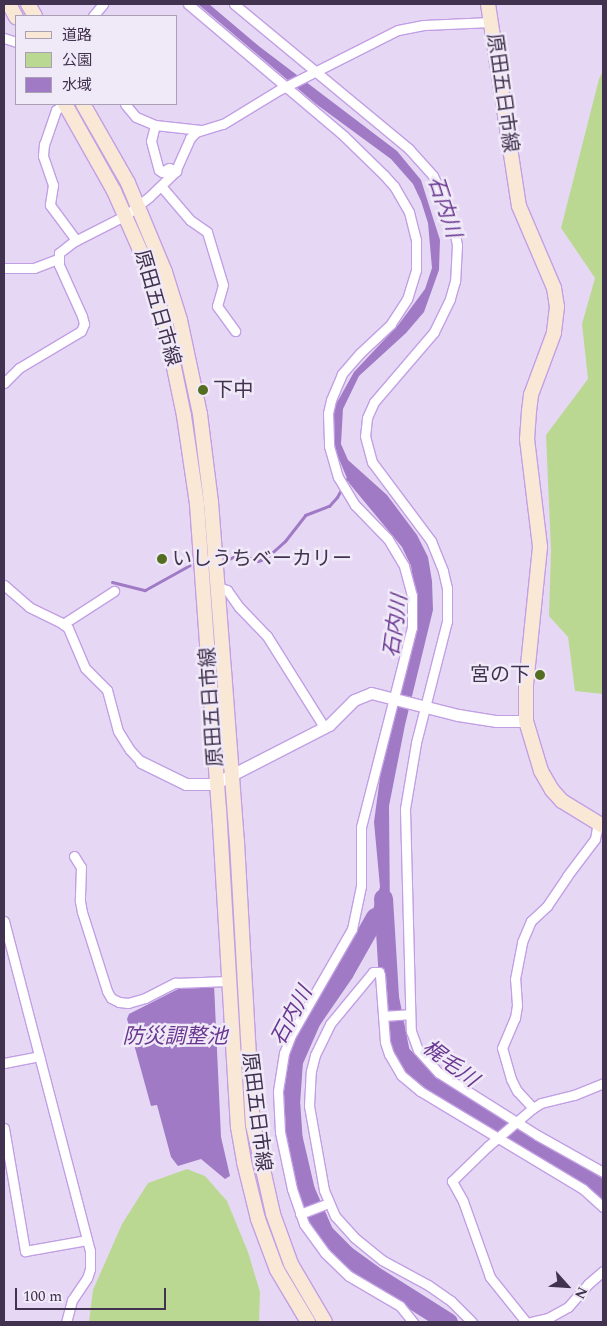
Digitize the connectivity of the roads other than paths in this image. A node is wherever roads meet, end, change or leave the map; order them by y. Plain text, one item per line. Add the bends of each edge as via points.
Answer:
1 (9, 4) edge
2 (28, 4) edge
3 (103, 4) edge
4 (188, 4) edge
5 (234, 4) edge
6 (488, 4) edge
7 (15, 15) edge
8 (34, 15) edge
9 (94, 15) edge
10 (492, 22) junction
11 (314, 72) junction
12 (288, 85) junction
13 (59, 105) edge
14 (84, 105) edge
15 (126, 105) edge
16 (155, 125) junction
17 (201, 130) junction
18 (176, 171) junction
19 (162, 186) junction
20 (138, 206) junction
21 (126, 215) junction
22 (76, 240) junction
23 (58, 259) junction
24 (4, 268) edge
25 (235, 331) dead end
26 (4, 383) edge
27 (4, 586) edge
28 (216, 586) junction
29 (114, 591) dead end
30 (63, 624) junction
31 (395, 699) junction
32 (425, 706) junction
33 (526, 721) junction
34 (324, 727) junction
35 (142, 762) joint
36 (232, 776) junction
37 (218, 783) junction
38 (601, 824) edge
39 (74, 856) dead end
40 (4, 921) edge
41 (228, 981) junction
42 (408, 1014) junction
43 (383, 1016) junction
44 (39, 1056) junction
45 (4, 1063) edge
46 (603, 1083) edge
47 (533, 1108) junction
48 (517, 1123) junction
49 (4, 1128) edge
50 (500, 1137) junction
51 (603, 1172) edge
52 (328, 1204) junction
53 (603, 1207) edge
54 (300, 1213) junction
55 (87, 1240) junction
56 (603, 1271) edge
57 (66, 1322) edge
58 (308, 1322) edge
59 (325, 1322) edge
60 (412, 1322) edge
61 (472, 1322) edge
62 (526, 1322) edge
63 (532, 1322) edge

1 - 7 main road
2 - 8 main road
3 - 9 street
4 - 12 street
5 - 11 street
6 - 10 main road, 原田五日市線
10 - 11 street via 424,25 398,30
10 - 33 main road, 原田五日市線 via 519,206 554,288 557,307 554,333 529,411 527,439 540,547 526,684
11 - 12 street
11 - 32 street via 422,162 442,192 454,226 456,272 443,316 423,346 374,402 365,427 366,445 372,462 431,541 447,588 447,621
12 - 17 street via 223,124
12 - 31 street via 394,186 409,212 416,240 416,270 407,299 391,324 342,374 331,400 327,427 333,462 346,491 388,540 409,581 412,627
13 - 21 main road, 原田五日市線 via 114,190
13 - 22 street via 43,150 53,184 50,200 53,210
14 - 20 main road, 原田五日市線
15 - 16 street via 136,117
16 - 17 street
16 - 18 street via 151,141 159,170 162,172 169,168
17 - 18 street via 190,138
18 - 19 street
19 - 20 street
19 - 25 street via 190,220 207,232 223,285 217,306
20 - 21 street
20 - 28 main road, 原田五日市線 via 165,272 180,320 200,414 211,502
21 - 22 street
21 - 37 main road, 原田五日市線 via 152,277 165,324 190,453 197,504
22 - 23 street via 63,249
23 - 24 street via 34,268
23 - 26 street via 82,316 81,332 19,368
27 - 30 street via 29,607
28 - 34 street via 227,590 240,609 267,636
28 - 36 main road, 原田五日市線
29 - 30 street
30 - 35 street via 70,632 85,668 107,690 118,731
31 - 32 street
31 - 34 street via 364,694
31 - 54 street via 361,827 361,886 351,932 291,1035 280,1073 280,1132
32 - 33 street via 497,721
32 - 42 street via 409,776 406,809
33 - 38 main road, 原田五日市線 via 541,771 552,790 562,802
34 - 36 street
35 - 37 street via 186,784 206,786
36 - 37 street
36 - 59 main road, 原田五日市線 via 250,1100 256,1142 273,1214 291,1264
37 - 41 main road, 原田五日市線
38 - 47 street via 595,839 547,906 531,921 522,942 515,979 515,1018 502,1048 517,1091
39 - 41 street via 81,867 82,912 111,998 128,1003 175,983
40 - 44 street
41 - 58 main road, 原田五日市線 via 238,1127 250,1192 277,1270
42 - 43 street
42 - 48 street via 413,1041 431,1066
43 - 50 street via 385,1042 401,1075 420,1091
43 - 52 street via 380,975 376,971 330,1024 315,1055 309,1106 317,1162
44 - 45 street
44 - 55 street
46 - 47 street
47 - 48 street
48 - 50 street
48 - 51 street
49 - 55 street via 25,1251
50 - 53 street via 587,1192
50 - 62 street via 452,1181 463,1201 490,1277
52 - 54 street
52 - 61 street via 344,1228 382,1260 428,1285
54 - 60 street via 314,1239 338,1266 360,1284 400,1306
55 - 57 street via 90,1269 68,1307
56 - 63 street via 568,1307

